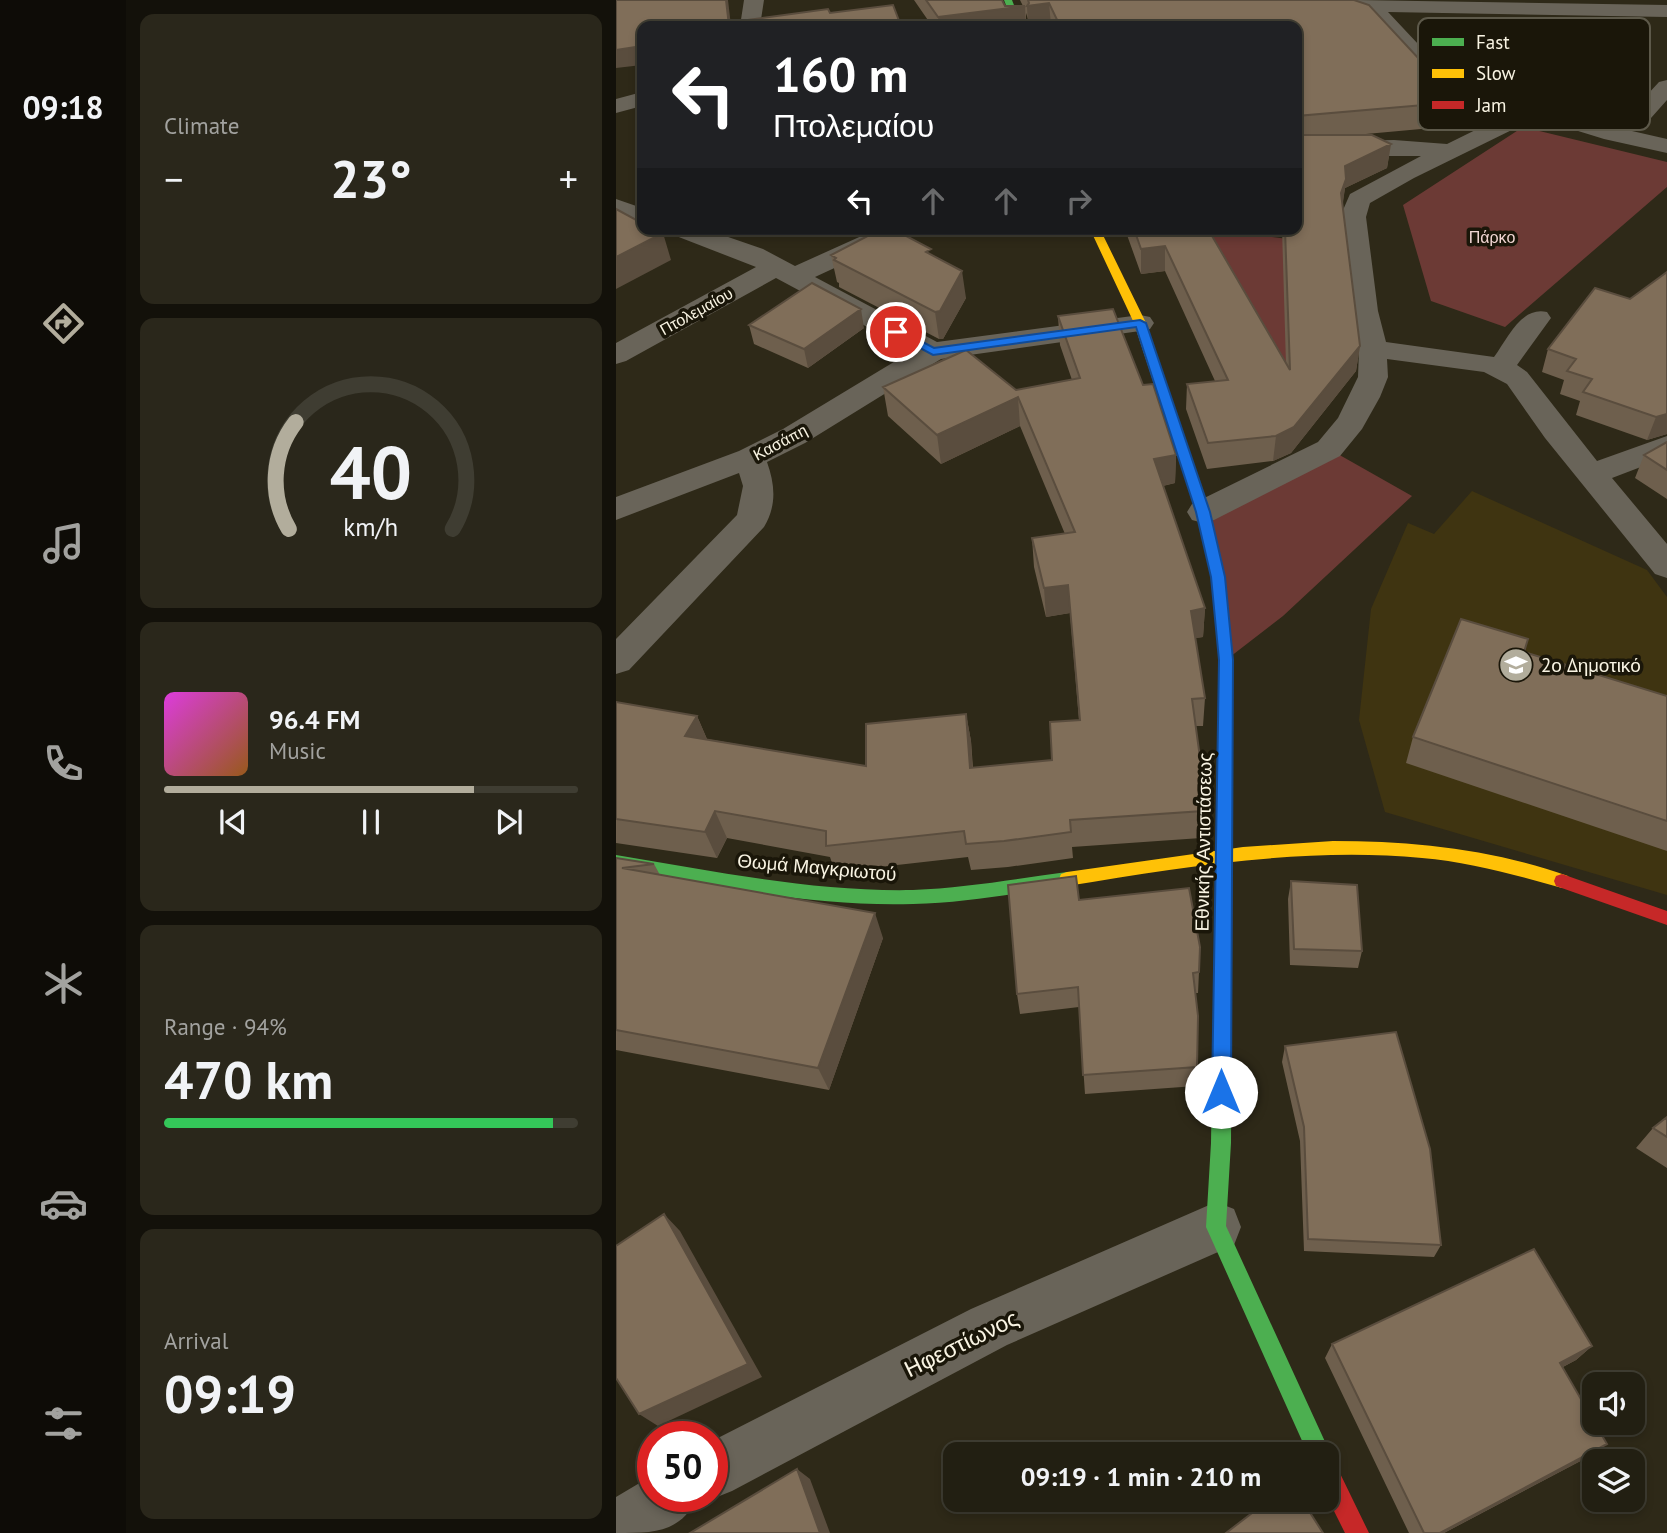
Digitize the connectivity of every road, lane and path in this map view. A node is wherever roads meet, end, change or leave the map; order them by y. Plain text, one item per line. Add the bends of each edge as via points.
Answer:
1 (754, 0) edge
2 (1009, 0) edge
3 (1370, 3) edge
4 (1667, 11) edge
5 (751, 21) edge
6 (1016, 21) edge
7 (1418, 55) edge
8 (1667, 88) edge
9 (637, 100) edge
10 (616, 106) edge
11 (1650, 106) edge
12 (1495, 130) edge
13 (1598, 130) edge
14 (1618, 130) edge
15 (1612, 134) junction
16 (1667, 146) edge
17 (1302, 149) edge
18 (1452, 152) junction
19 (616, 207) edge
20 (637, 214) edge
21 (699, 235) edge
22 (871, 235) edge
23 (1099, 235) edge
24 (770, 257) edge
25 (1537, 318) dead end
26 (1140, 323) junction
27 (1373, 349) junction
28 (933, 351) junction
29 (616, 355) edge
30 (1501, 367) junction
31 (1667, 446) edge
32 (750, 458) junction
33 (1591, 474) junction
34 (616, 509) edge
35 (1203, 512) junction
36 (1667, 566) edge
37 (616, 661) edge
38 (1223, 858) junction
39 (616, 862) edge
40 (1667, 918) edge
41 (1216, 1227) junction
42 (1314, 1442) edge
43 (728, 1463) edge
44 (1339, 1496) edge
45 (644, 1512) edge
46 (616, 1529) edge
47 (1357, 1533) edge

1 - 5 street
2 - 6 main road
3 - 4 street
3 - 7 street
8 - 11 street
9 - 10 street
12 - 18 street
13 - 15 street
14 - 15 street
15 - 16 street
17 - 18 street via 1394,147
18 - 27 street via 1359,199 1353,217
19 - 20 street
21 - 24 street
22 - 24 street, Πτολεμαίου
23 - 26 main road, Εθνικής Αντιστάσεως
24 - 28 street
24 - 29 street, Πτολεμαίου
25 - 30 street
26 - 28 street
26 - 35 main road, Εθνικής Αντιστάσεως
27 - 30 street
27 - 35 street via 1373,377 1365,397 1329,449
28 - 32 street, Κασάπη
30 - 33 street via 1517,378
31 - 33 street
32 - 34 street, Κασάπη
32 - 37 street via 759,486 752,519
33 - 36 street
35 - 38 main road, Εθνικής Αντιστάσεως via 1218,577 1226,660
38 - 39 main road, Θωμά Μαγκριωτού via 893,897 781,888
38 - 40 main road, Θωμά Μαγκριωτού via 1340,849 1419,851 1486,861 1565,881
38 - 41 main road, Εθνικής Αντιστάσεως
41 - 42 main road, Εθνικής Αντιστάσεως
41 - 43 street, Ηφεστίωνος via 989,1327
44 - 47 main road
45 - 46 street

